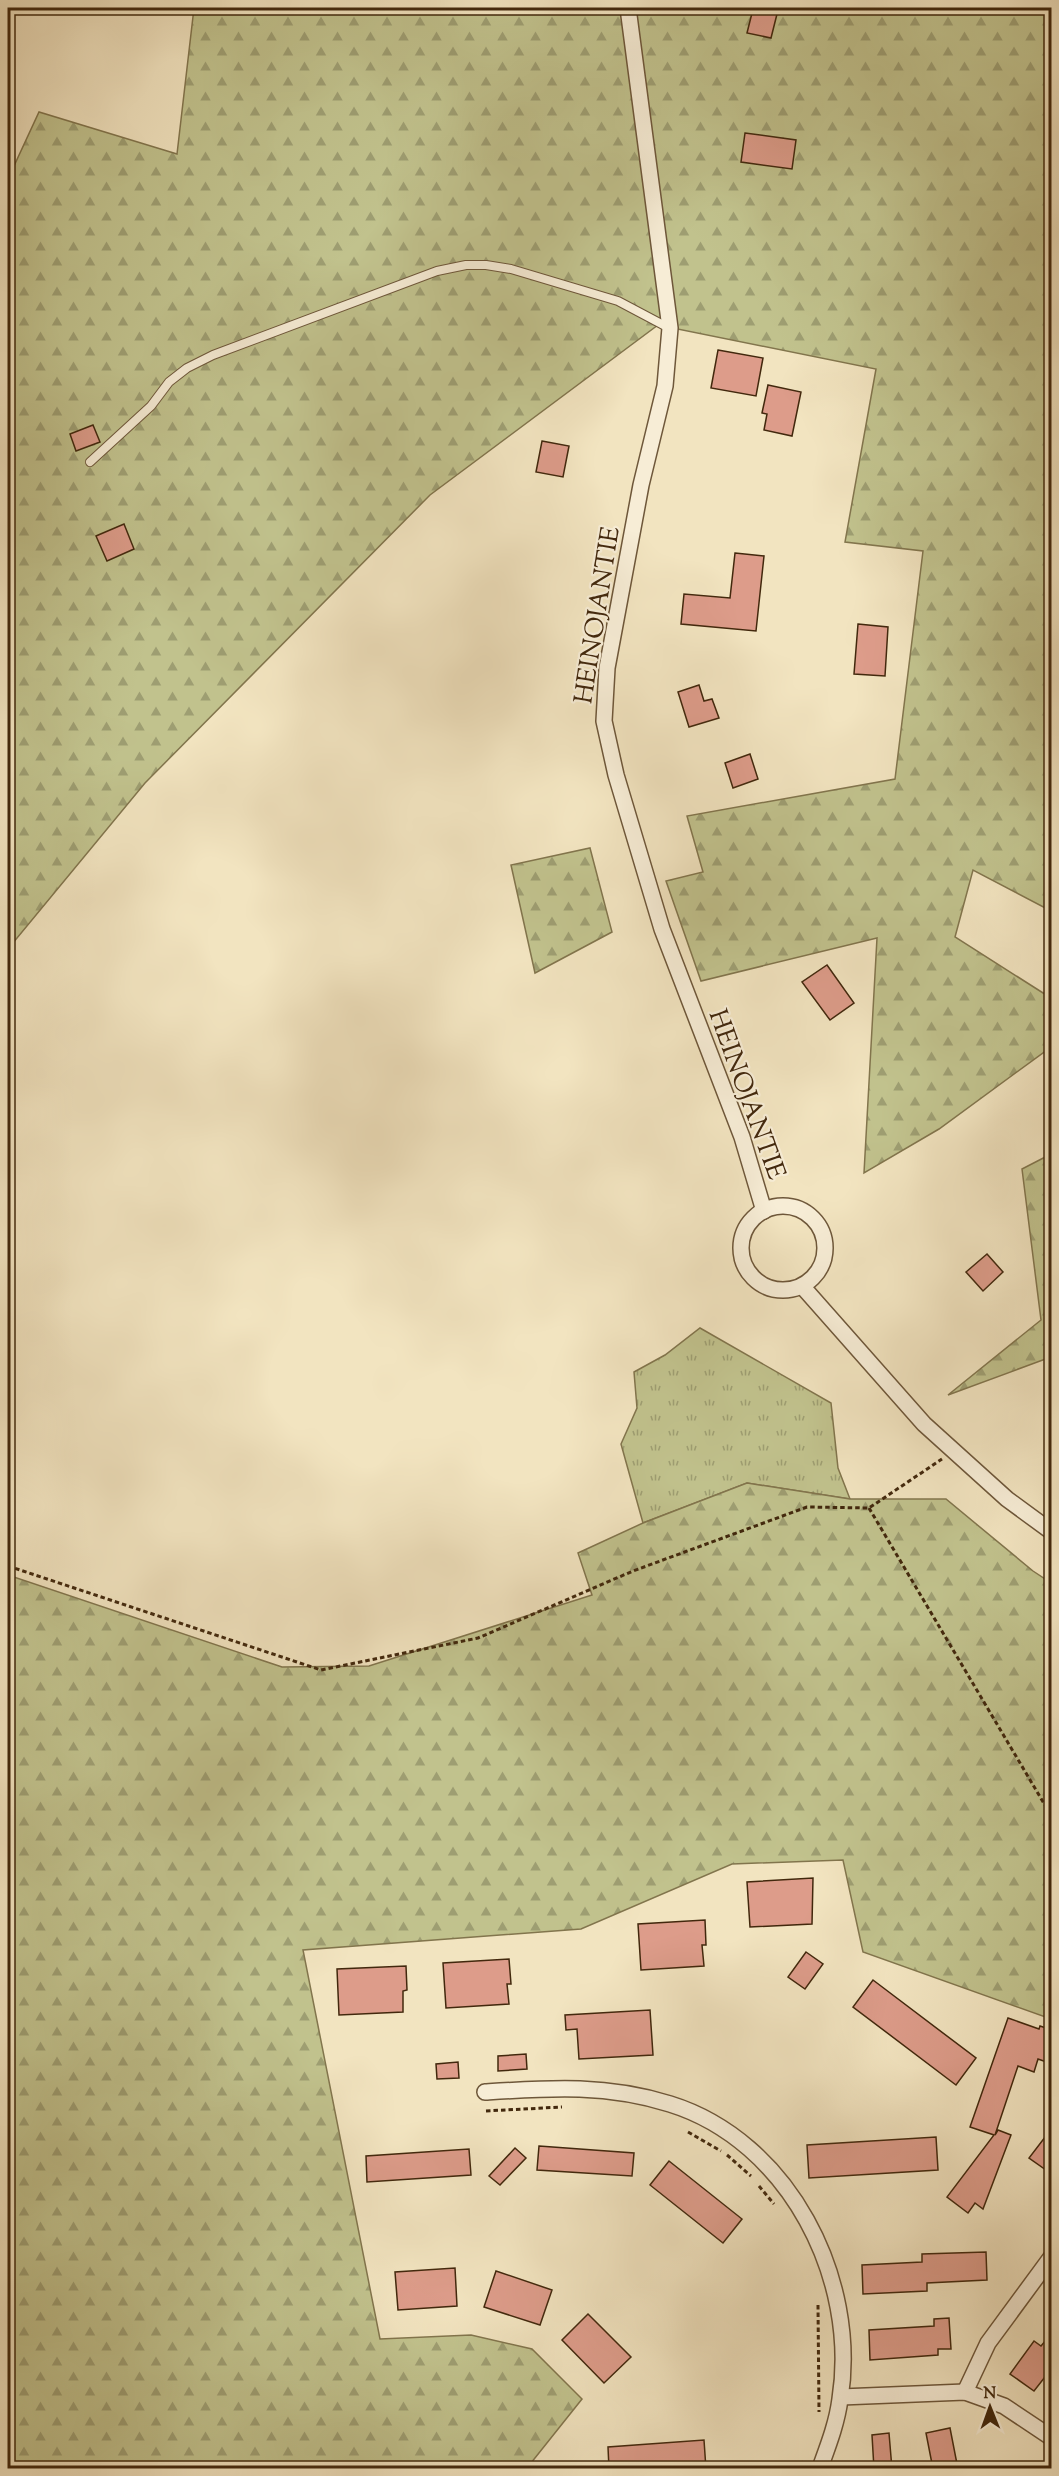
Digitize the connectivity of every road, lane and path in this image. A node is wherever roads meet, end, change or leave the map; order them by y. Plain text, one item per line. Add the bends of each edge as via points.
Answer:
1 (628, 8) edge
2 (670, 328) junction
3 (90, 462) dead end
4 (764, 1211) junction
5 (802, 1286) junction
6 (953, 1452) junction
7 (869, 1508) junction
8 (1052, 1532) edge
9 (8, 1566) edge
10 (1052, 1817) edge
11 (485, 2092) dead end
12 (566, 2107) dead end
13 (486, 2111) dead end
14 (680, 2128) dead end
15 (779, 2211) dead end
16 (1052, 2256) edge
17 (818, 2299) dead end
18 (965, 2392) junction
19 (840, 2397) junction
20 (819, 2416) dead end
21 (1052, 2438) edge
22 (804, 2460) dead end
23 (800, 2469) edge
24 (820, 2469) edge

1 - 2 street, HEINOJANTIE
2 - 3 lane via 618,301 511,269 476,265 437,271 187,368
2 - 4 street, HEINOJANTIE via 664,386 607,668 604,721 662,929 742,1137
4 - 5 street via 745,1230 741,1243 747,1270 769,1288
4 - 5 street via 790,1207 804,1211 822,1231 825,1258 819,1271
5 - 6 street
6 - 7 path
6 - 8 street
7 - 9 path via 807,1507 633,1571 478,1638 321,1670
7 - 10 path
11 - 19 street via 590,2088 638,2095 703,2117 737,2139 770,2169 796,2202 827,2263 840,2318
12 - 13 path
14 - 15 path via 725,2154 755,2181
16 - 18 street via 988,2343
17 - 20 path
18 - 19 street
18 - 21 street via 1004,2406
19 - 24 street
22 - 23 path

